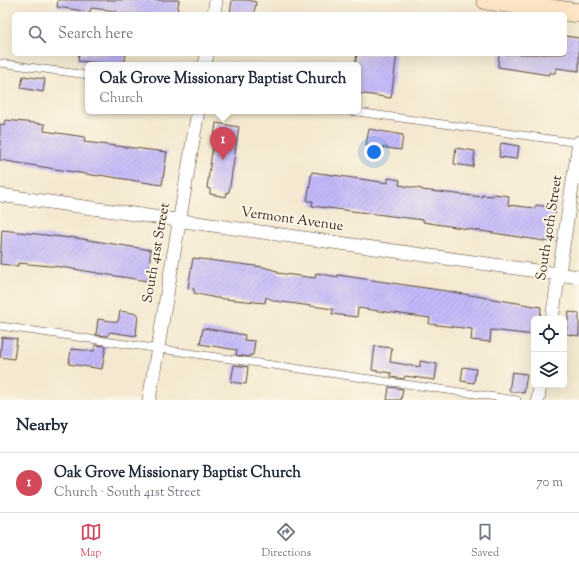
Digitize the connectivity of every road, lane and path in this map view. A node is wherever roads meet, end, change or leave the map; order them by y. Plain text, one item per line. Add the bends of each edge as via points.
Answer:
1 (216, 0) edge
2 (486, 0) edge
3 (214, 12) edge
4 (579, 13) edge
5 (0, 63) edge
6 (85, 75) edge
7 (361, 113) edge
8 (197, 114) edge
9 (579, 143) edge
10 (0, 195) edge
11 (179, 221) junction
12 (559, 275) junction
13 (579, 277) edge
14 (552, 316) edge
15 (0, 326) edge
16 (157, 349) junction
17 (540, 388) edge
18 (149, 400) edge
19 (517, 400) edge
20 (538, 400) edge

1 - 3 street
2 - 4 street
5 - 6 lane
7 - 9 lane
8 - 11 street, South 41st Street
9 - 12 street, South 40th Street
10 - 11 street, Vermont Avenue
11 - 12 street, Vermont Avenue
11 - 16 street, South 41st Street
12 - 13 street, Vermont Avenue
12 - 14 street, South 40th Street
15 - 16 lane
16 - 18 street, South 41st Street
16 - 19 lane
17 - 20 street

